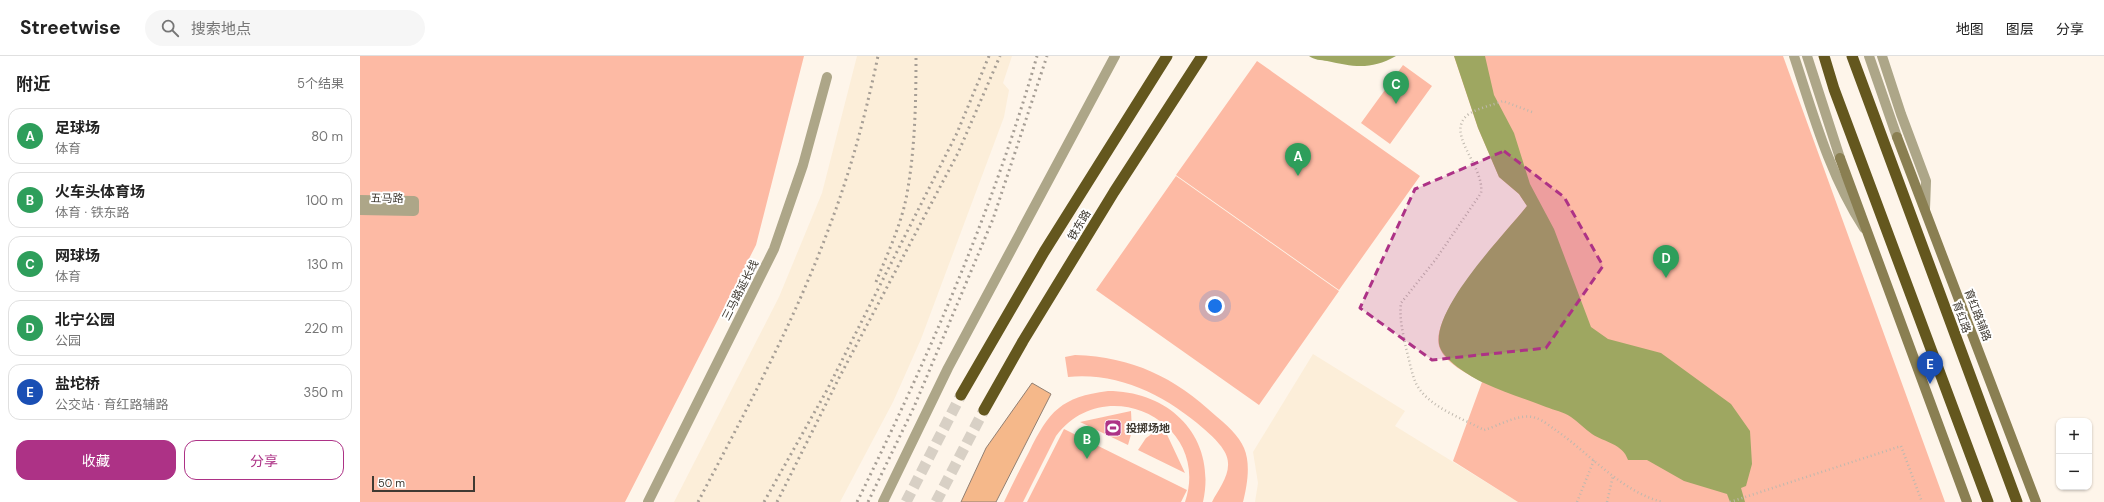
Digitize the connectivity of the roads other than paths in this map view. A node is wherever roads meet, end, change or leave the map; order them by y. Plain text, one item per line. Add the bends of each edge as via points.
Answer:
1 (1115, 56) edge
2 (1167, 56) edge
3 (1202, 56) edge
4 (1794, 56) edge
5 (1806, 56) edge
6 (1824, 56) edge
7 (1852, 56) edge
8 (1869, 56) edge
9 (1882, 56) edge
10 (827, 77) dead end
11 (1897, 137) joint
12 (1840, 158) joint
13 (360, 200) edge
14 (1925, 209) junction
15 (360, 210) edge
16 (1868, 235) junction
17 (961, 395) tunnel mouth
18 (984, 410) tunnel mouth
19 (648, 502) edge
20 (883, 502) edge
21 (1967, 502) edge
22 (1988, 502) edge
23 (2017, 502) edge
24 (2036, 502) edge

1 - 20 street via 948,368
2 - 17 highway, 铁东路 via 1044,252
3 - 18 highway, 铁东路 via 1114,192
4 - 16 street via 1826,151 1850,207
5 - 12 street
6 - 22 highway
7 - 23 highway, 育红路
8 - 11 street
9 - 14 street via 1926,181
10 - 19 street, 三马路延长线 via 803,165 774,249
11 - 14 main road, 育红路辅路
12 - 16 main road
13 - 15 street, 五马路 via 414,206
14 - 24 main road, 育红路辅路
16 - 21 main road

